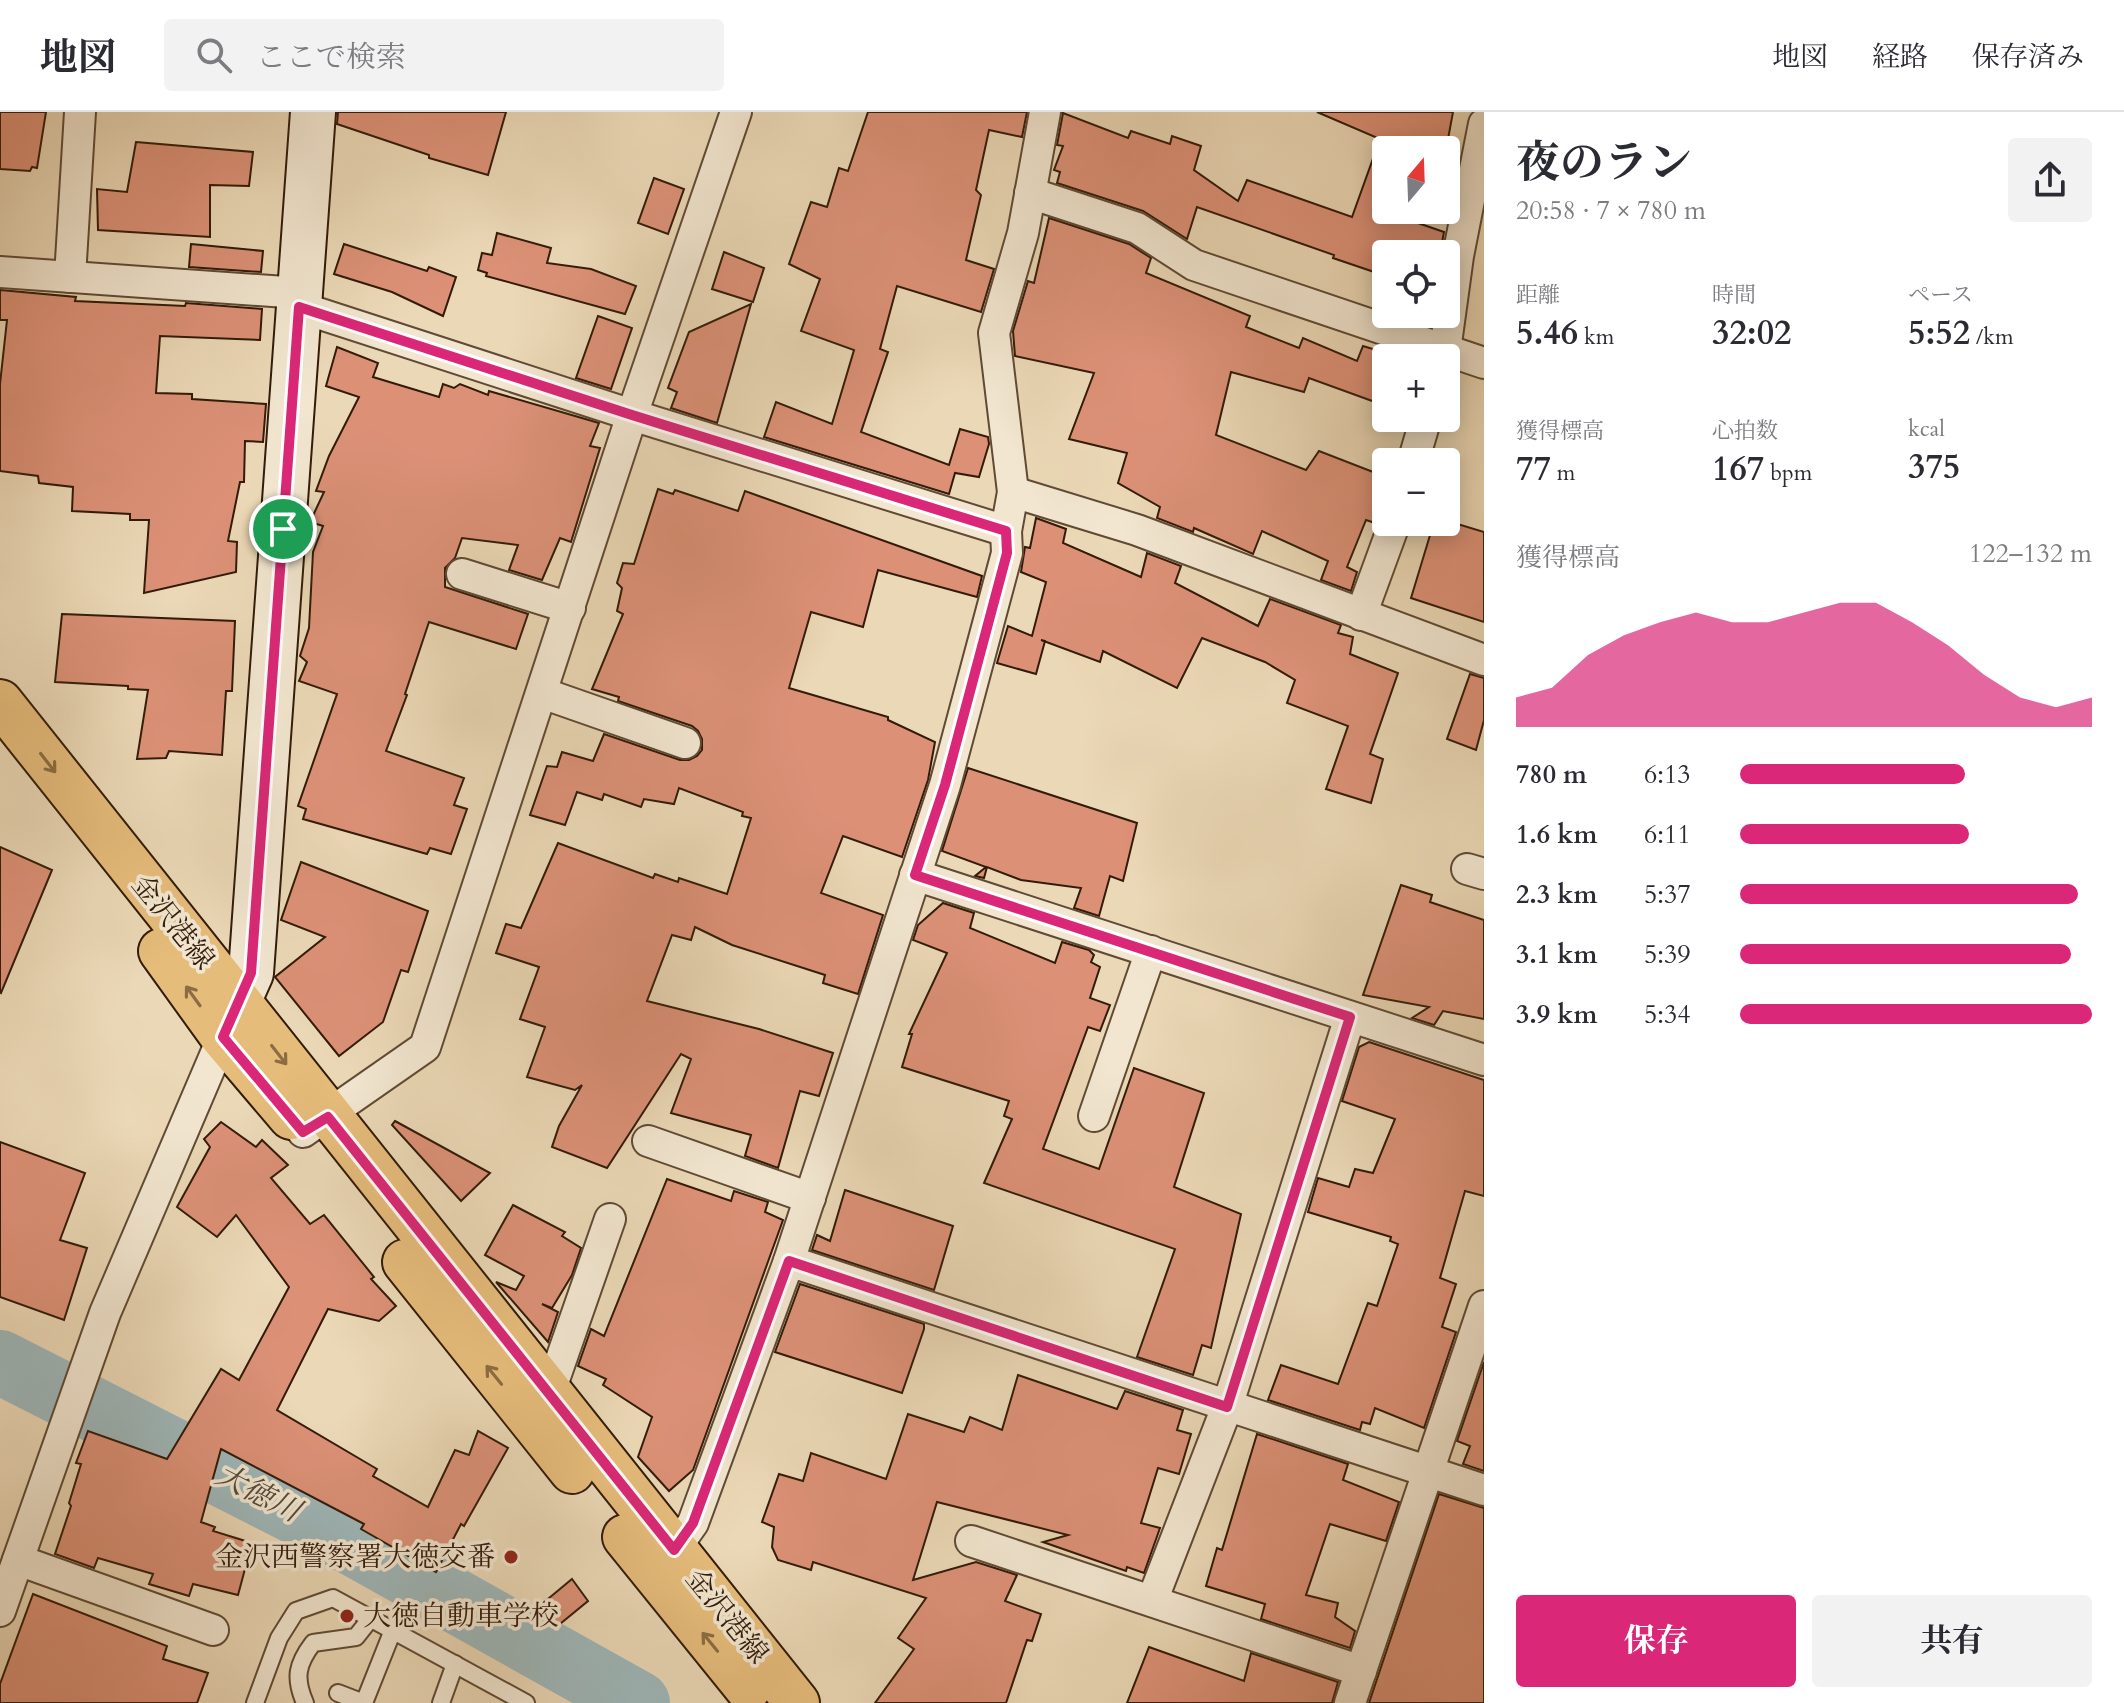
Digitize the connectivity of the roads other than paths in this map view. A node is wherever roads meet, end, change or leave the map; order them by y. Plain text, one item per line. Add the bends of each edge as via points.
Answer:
1 (80, 112) edge
2 (313, 112) edge
3 (736, 112) edge
4 (1045, 112) edge
5 (1484, 124) edge
6 (1030, 193) junction
7 (0, 272) edge
8 (70, 277) junction
9 (299, 300) junction
10 (1417, 344) edge
11 (1446, 344) edge
12 (1460, 357) edge
13 (1484, 363) edge
14 (632, 415) junction
15 (1013, 492) junction
16 (1006, 531) junction
17 (1390, 536) edge
18 (462, 574) dead end
19 (570, 608) junction
20 (1361, 615) junction
21 (1484, 660) edge
22 (542, 693) junction
23 (0, 702) edge
24 (685, 743) dead end
25 (0, 748) edge
26 (915, 875) junction
27 (1151, 951) junction
28 (1350, 1017) junction
29 (231, 1020) junction
30 (1484, 1060) edge
31 (1094, 1116) dead end
32 (316, 1124) junction
33 (648, 1141) dead end
34 (810, 1198) junction
35 (610, 1219) dead end
36 (789, 1261) junction
37 (1484, 1306) edge
38 (537, 1403) junction
39 (1227, 1407) junction
40 (1427, 1473) junction
41 (1484, 1490) edge
42 (971, 1541) dead end
43 (662, 1559) junction
44 (18, 1560) junction
45 (1152, 1601) junction
46 (0, 1611) edge
47 (371, 1618) junction
48 (213, 1630) dead end
49 (393, 1630) junction
50 (455, 1664) junction
51 (1361, 1671) junction
52 (338, 1693) dead end
53 (255, 1703) edge
54 (305, 1703) edge
55 (441, 1703) edge
56 (526, 1703) edge
57 (759, 1703) edge
58 (797, 1703) edge
59 (1350, 1703) edge

1 - 8 street
2 - 9 main road
3 - 14 street
4 - 6 street
5 - 11 street
6 - 10 street via 1137,228 1194,265
6 - 15 street via 994,333
7 - 8 street
8 - 9 street
9 - 14 street
9 - 29 main road via 251,973
12 - 13 street
14 - 16 street
14 - 19 street
15 - 16 street
15 - 20 street via 1137,530
16 - 26 street via 1007,553 945,785
17 - 20 street
18 - 19 street
19 - 22 street
20 - 21 street
22 - 24 street
22 - 32 street via 425,1047
23 -> 29 main road, 金沢港線
29 -> 25 main road, 金沢港線 via 165,957
26 - 27 street
26 - 34 street
27 - 28 street
27 - 31 street
28 - 30 street
28 - 39 street
29 - 32 main road, 金沢港線
29 - 44 street via 105,1313
32 - 38 main road, 金沢港線
33 - 34 street
34 - 36 street
35 - 38 street
36 - 39 street
36 - 43 street via 693,1523
37 - 40 street
38 - 43 main road, 金沢港線
39 - 40 street
39 - 45 street
40 - 41 street
40 - 51 street
42 - 45 street
57 -> 43 main road, 金沢港線
43 - 58 main road, 金沢港線
44 - 46 street
44 - 48 street
45 - 51 street
47 - 49 lane
47 - 53 lane via 333,1598 296,1611 279,1638
47 - 54 lane via 356,1637 313,1643 300,1660 299,1689
49 - 50 lane
49 - 52 lane via 364,1703
50 - 55 lane
50 - 56 lane
51 - 59 street

